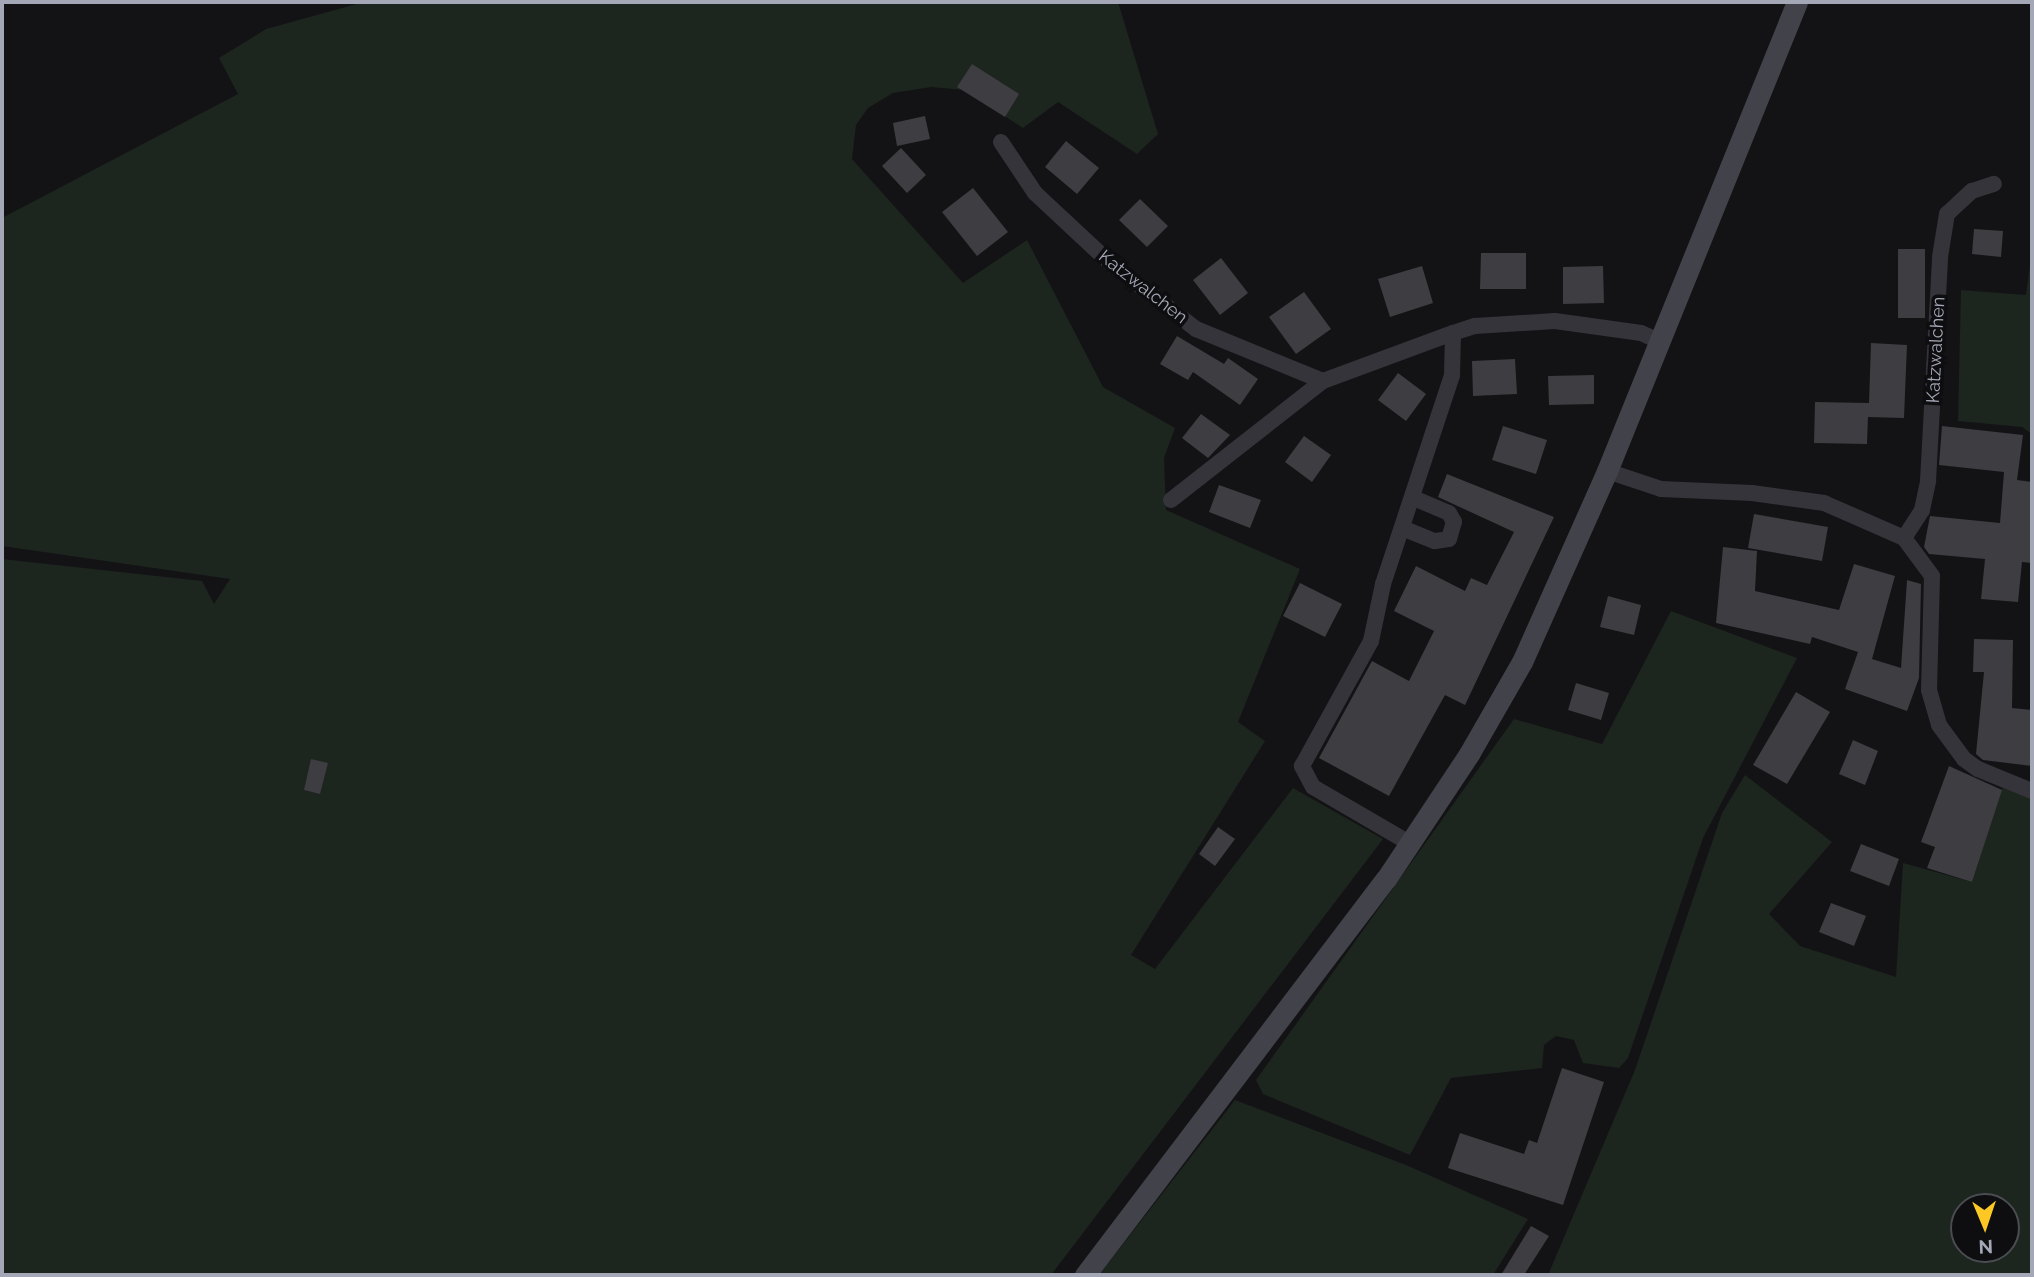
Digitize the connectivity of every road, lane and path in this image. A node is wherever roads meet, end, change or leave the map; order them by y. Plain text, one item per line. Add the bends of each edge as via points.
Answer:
1 (1797, 2) edge
2 (1000, 142) dead end
3 (1994, 184) dead end
4 (1453, 333) junction
5 (1657, 340) junction
6 (1323, 381) junction
7 (1607, 471) junction
8 (1413, 498) junction
9 (1171, 500) dead end
10 (1402, 528) junction
11 (1904, 538) junction
12 (2032, 791) edge
13 (1410, 844) junction
14 (1085, 1275) edge

1 - 5 street
2 - 6 street, Katzwalchen via 1035,193 1109,262 1196,329
3 - 11 street, Katzwalchen via 1972,191 1947,214 1940,257 1928,481 1922,510
4 - 5 street via 1475,326 1555,321 1641,333
4 - 6 street
4 - 8 street via 1452,375
5 - 7 street
6 - 9 street
7 - 11 street via 1661,489 1741,492 1824,503
7 - 13 street via 1522,662
8 - 10 street
8 - 10 street via 1449,513 1454,522 1448,539 1435,541
10 - 13 street via 1371,641 1303,766 1312,787
11 - 12 street via 1932,576 1929,690 1939,725 1964,759 1978,769
13 - 14 street

